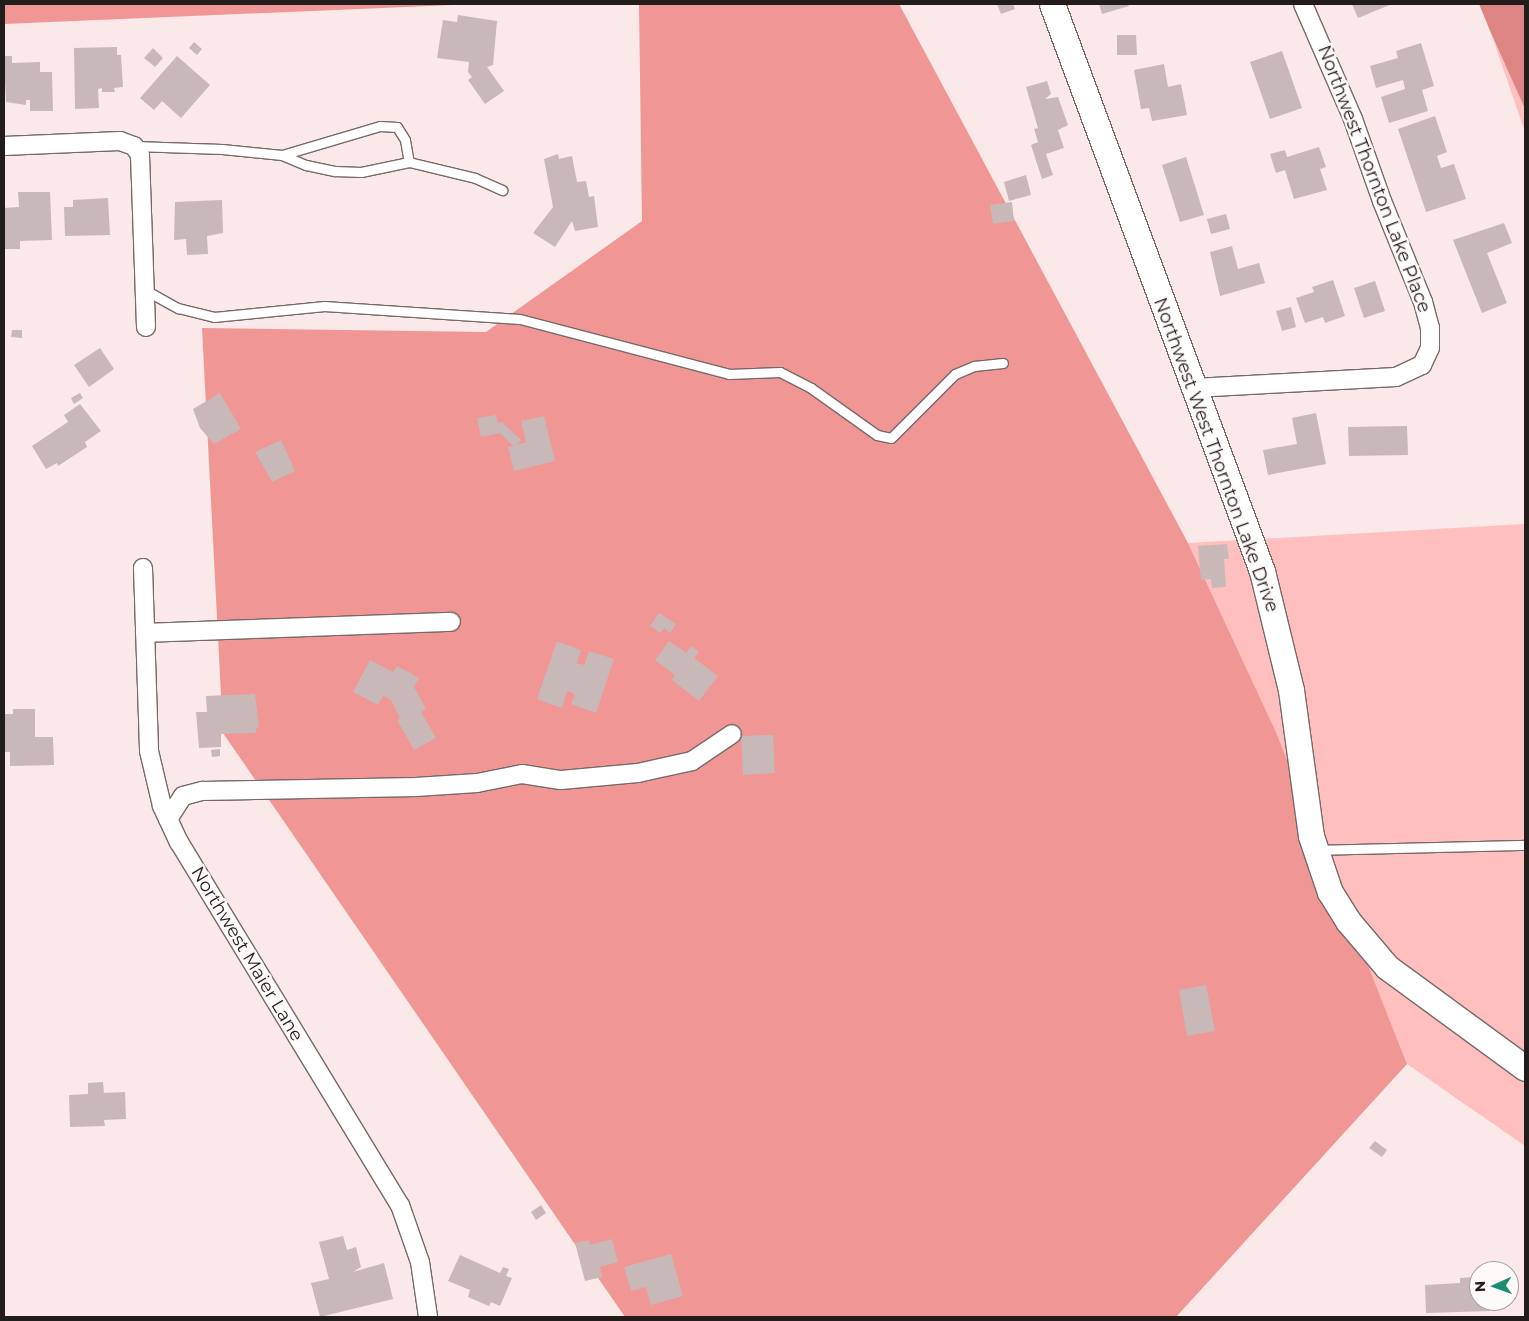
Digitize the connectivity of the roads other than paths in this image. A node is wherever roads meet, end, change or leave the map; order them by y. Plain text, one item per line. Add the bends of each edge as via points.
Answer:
1 (1052, 4) edge
2 (1303, 4) edge
3 (4, 146) edge
4 (134, 146) junction
5 (282, 155) junction
6 (409, 162) junction
7 (502, 190) dead end
8 (145, 290) junction
9 (146, 328) dead end
10 (1003, 362) dead end
11 (1194, 388) junction
12 (144, 568) dead end
13 (451, 622) dead end
14 (145, 633) junction
15 (732, 734) dead end
16 (168, 819) junction
17 (1525, 845) edge
18 (1315, 850) junction
19 (1525, 1068) edge
20 (428, 1317) edge

1 - 11 street, Northwest West Thornton Lake Drive
2 - 11 street, Northwest Thornton Lake Place via 1353,119 1423,302 1430,328 1430,348 1422,365 1396,377
3 - 4 street via 120,141
4 - 5 lane
4 - 8 street via 140,155
5 - 6 lane via 306,165 335,171 361,172
5 - 6 lane via 380,126 396,127 405,140
6 - 7 lane via 475,178
8 - 9 street
8 - 10 lane via 178,308 214,317 324,306 520,319 729,374 780,372 811,388 877,435 891,438 955,374 974,366
11 - 18 street, Northwest West Thornton Lake Drive via 1262,571 1276,622 1291,690
12 - 14 street, Northwest Maier Lane
13 - 14 street
14 - 16 street, Northwest Maier Lane via 149,751 157,789
15 - 16 street via 692,761 638,774 562,780 522,774 477,783 202,791 183,796
16 - 20 street, Northwest Maier Lane via 178,842 263,985 400,1205 420,1262
17 - 18 lane
18 - 19 street, Northwest West Thornton Lake Drive via 1338,906 1387,967

